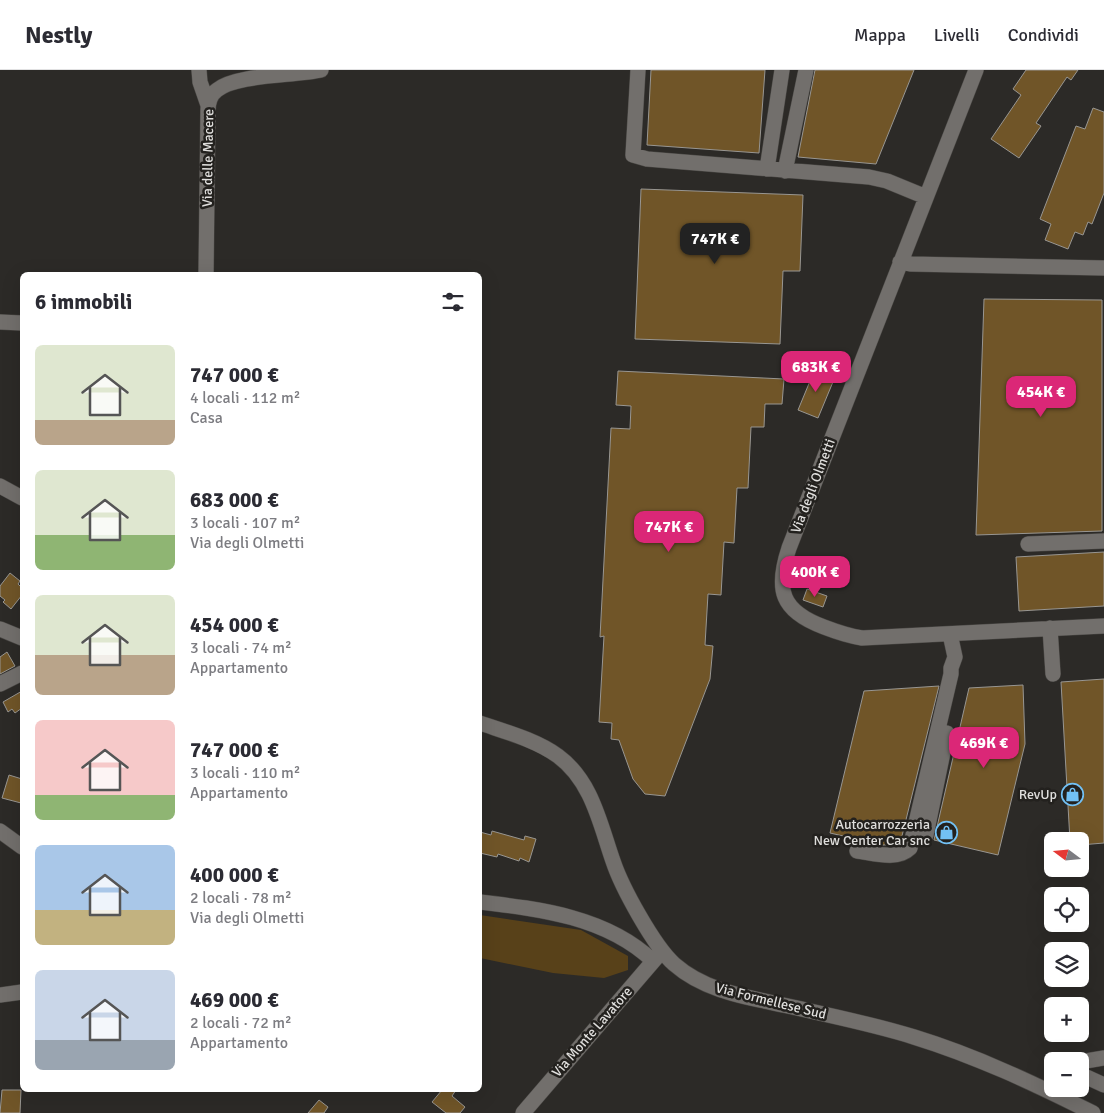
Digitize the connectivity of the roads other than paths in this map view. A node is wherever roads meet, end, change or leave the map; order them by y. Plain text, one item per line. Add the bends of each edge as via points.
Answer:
1 (199, 70) edge
2 (321, 70) edge
3 (638, 70) edge
4 (782, 70) edge
5 (806, 70) edge
6 (976, 70) edge
7 (268, 74) edge
8 (208, 105) junction
9 (767, 169) junction
10 (785, 171) junction
11 (926, 197) junction
12 (900, 262) junction
13 (1104, 268) edge
14 (206, 272) edge
15 (0, 322) edge
16 (20, 323) edge
17 (0, 486) edge
18 (20, 497) edge
19 (1104, 541) edge
20 (1028, 544) dead end
21 (1104, 626) edge
22 (0, 628) edge
23 (1050, 628) junction
24 (950, 634) junction
25 (20, 637) edge
26 (955, 657) junction
27 (20, 674) edge
28 (1054, 674) dead end
29 (0, 684) edge
30 (482, 724) edge
31 (0, 831) edge
32 (926, 835) dead end
33 (20, 846) edge
34 (857, 851) dead end
35 (482, 902) edge
36 (658, 956) junction
37 (20, 992) edge
38 (0, 995) edge
39 (1104, 1058) edge
40 (1089, 1060) edge
41 (1089, 1078) edge
42 (1104, 1085) edge
43 (523, 1113) edge
44 (1093, 1113) edge

1 - 8 street
2 - 7 street, Via delle Macere
3 - 9 street via 633,155 644,159
4 - 9 street
5 - 10 street
6 - 11 street, Via degli Olmetti
7 - 8 street, Via delle Macere via 222,86 214,91
8 - 14 street, Via delle Macere
9 - 10 street
10 - 11 street via 869,177
11 - 12 street, Via degli Olmetti
12 - 13 street
12 - 24 street, Via degli Olmetti via 789,548 781,583 787,602 797,613 844,634 868,638
15 - 16 street
17 - 18 street
19 - 20 street
21 - 23 street, Via degli Olmetti
22 - 25 street
23 - 24 street, Via degli Olmetti
23 - 28 street
24 - 26 street
26 - 32 street via 961,668
26 - 34 street via 910,848 904,854 895,855
27 - 29 street
30 - 36 street, Via Formellese Sud via 545,748 576,773 594,806 618,874
31 - 33 street
35 - 36 street via 579,919
36 - 43 street, Via Monte Lavatore
36 - 44 street, Via Formellese Sud via 714,988 928,1042 1006,1072
37 - 38 street
39 - 40 street
41 - 42 street

